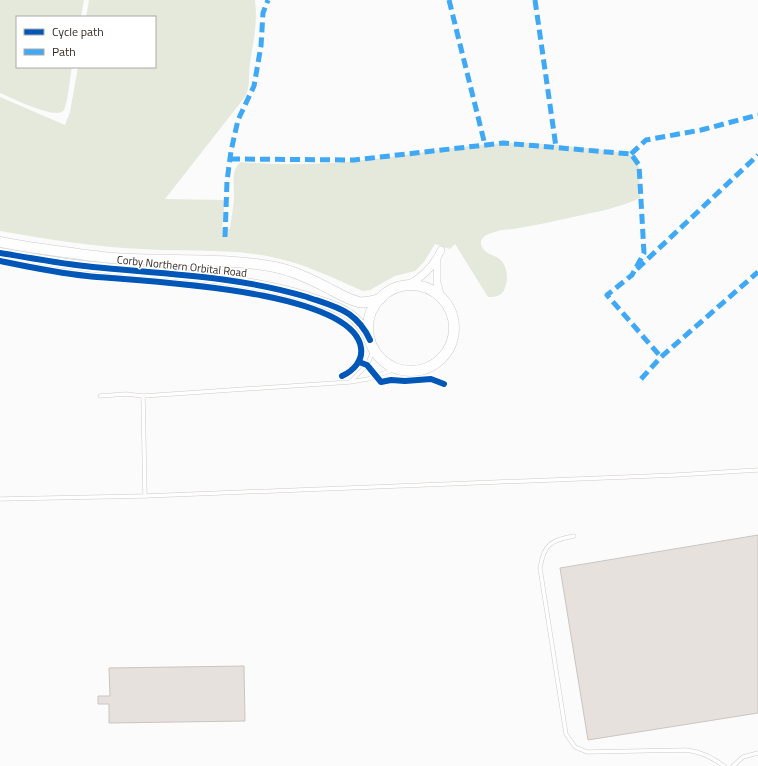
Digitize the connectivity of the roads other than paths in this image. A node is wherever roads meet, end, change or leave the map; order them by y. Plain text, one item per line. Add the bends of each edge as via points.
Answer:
1 (0, 242) edge
2 (441, 250) dead end
3 (0, 253) edge
4 (438, 258) junction
5 (406, 286) junction
6 (441, 297) junction
7 (380, 299) junction
8 (372, 344) junction
9 (398, 368) junction
10 (350, 382) junction
11 (100, 396) dead end
12 (143, 396) junction
13 (758, 470) edge
14 (145, 496) junction
15 (0, 499) edge
16 (574, 536) dead end
17 (758, 753) edge
18 (724, 766) edge
19 (732, 766) edge

1 - 7 street, Corby Northern Orbital Road via 123,259 253,263 277,267 300,275 359,302
2 - 4 street
3 - 8 street, Corby Northern Orbital Road via 54,263 217,278 287,291 348,314 365,329
4 - 5 street via 422,276
4 - 6 street via 436,283
5 - 6 street via 419,286
5 - 7 street via 396,288
6 - 9 street via 449,307 453,319 451,345 444,356 422,370
7 - 8 street via 372,311 369,325
8 - 9 street via 384,360
8 - 10 lane via 367,365
9 - 10 lane via 368,379
10 - 12 lane
11 - 12 lane
12 - 14 lane
13 - 14 lane
14 - 15 lane
16 - 18 lane via 550,543 542,554 540,568 566,734 575,747 587,752 686,750 698,752
17 - 19 lane via 743,757

